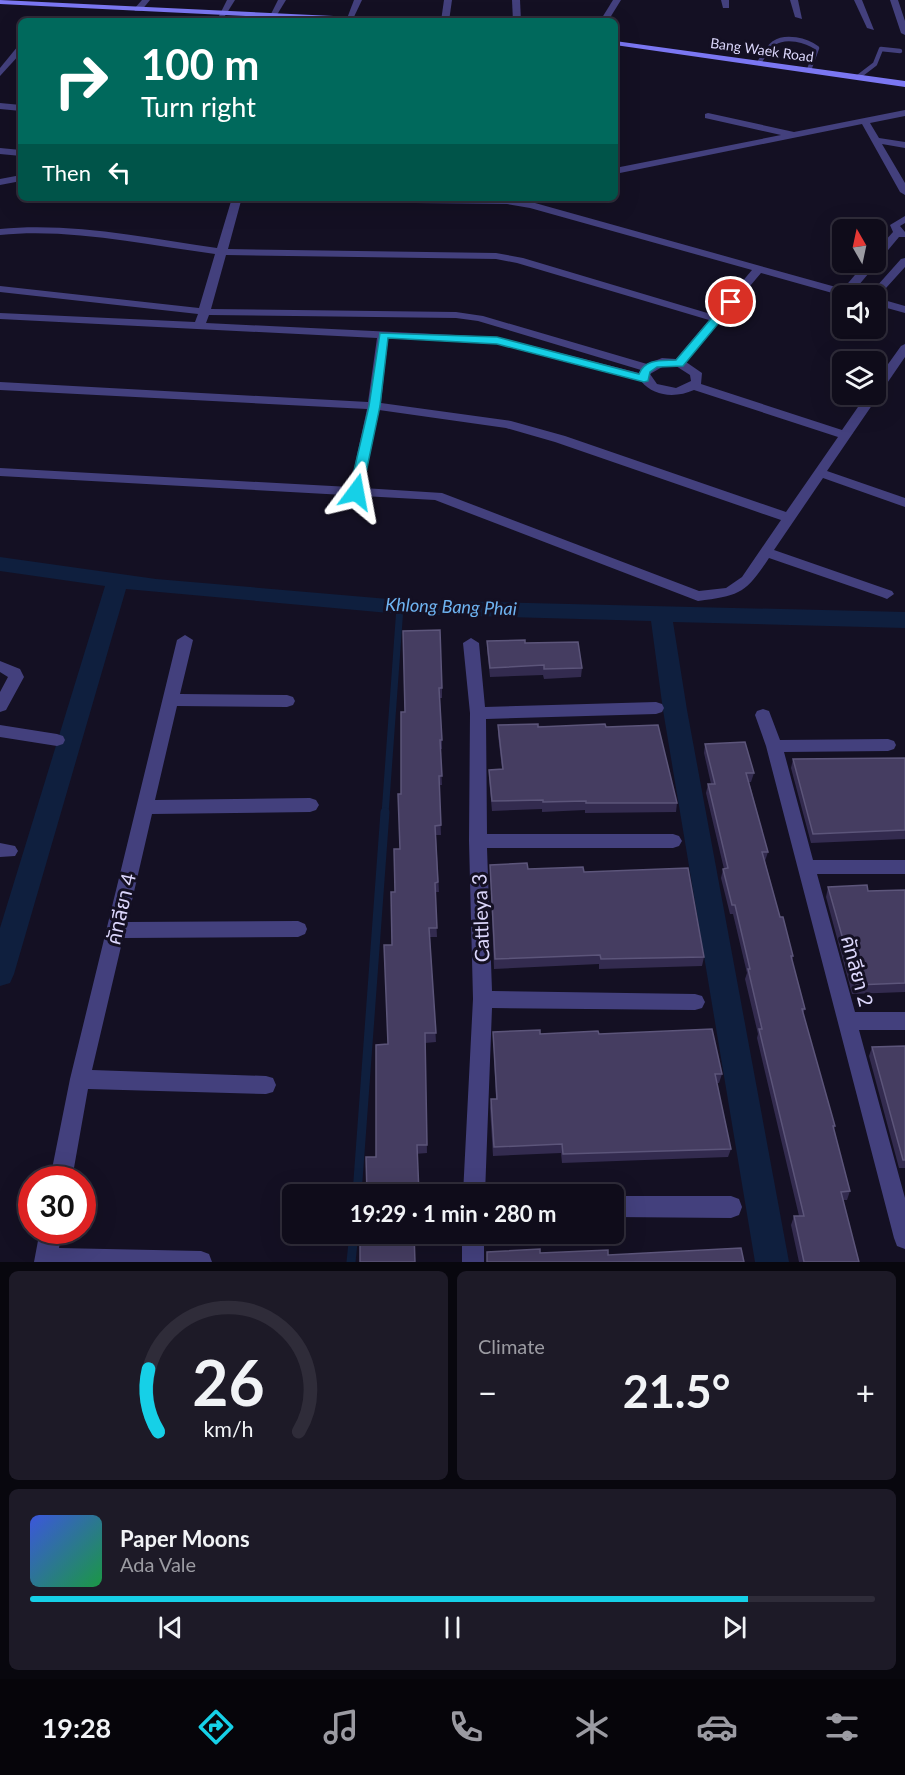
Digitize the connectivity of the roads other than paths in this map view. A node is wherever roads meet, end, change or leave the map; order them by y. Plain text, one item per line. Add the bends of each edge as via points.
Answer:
1 (146, 0) edge
2 (231, 0) edge
3 (282, 0) edge
4 (358, 0) edge
5 (448, 0) edge
6 (516, 0) edge
7 (617, 0) edge
8 (794, 0) edge
9 (858, 0) edge
10 (894, 0) edge
11 (0, 2) edge
12 (34, 2) edge
13 (138, 9) junction
14 (222, 14) junction
15 (272, 16) junction
16 (799, 17) dead end
17 (323, 18) edge
18 (349, 18) edge
19 (445, 18) edge
20 (517, 18) edge
21 (606, 18) edge
22 (871, 28) dead end
23 (905, 33) edge
24 (618, 43) edge
25 (900, 51) dead end
26 (18, 52) edge
27 (759, 63) junction
28 (809, 70) junction
29 (5, 71) edge
30 (858, 77) junction
31 (905, 84) edge
32 (0, 106) edge
33 (18, 108) edge
34 (905, 113) edge
35 (708, 116) dead end
36 (878, 117) junction
37 (864, 120) junction
38 (905, 122) edge
39 (795, 135) junction
40 (875, 140) junction
41 (905, 145) edge
42 (0, 151) edge
43 (18, 153) edge
44 (618, 170) edge
45 (18, 179) edge
46 (0, 182) edge
47 (905, 192) edge
48 (238, 201) edge
49 (507, 201) edge
50 (905, 219) edge
51 (0, 232) edge
52 (901, 234) edge
53 (886, 248) edge
54 (222, 252) junction
55 (905, 261) edge
56 (759, 269) junction
57 (883, 285) edge
58 (0, 289) edge
59 (832, 289) edge
60 (886, 304) edge
61 (905, 310) edge
62 (204, 312) junction
63 (0, 316) edge
64 (717, 319) junction
65 (200, 326) junction
66 (383, 335) junction
67 (905, 348) edge
68 (680, 363) junction
69 (646, 373) junction
70 (886, 376) edge
71 (0, 386) edge
72 (694, 386) junction
73 (865, 405) edge
74 (374, 406) junction
75 (845, 435) junction
76 (0, 471) edge
77 (820, 473) junction
78 (356, 492) junction
79 (905, 503) edge
80 (789, 518) junction
81 (766, 552) junction
82 (887, 594) dead end
83 (185, 640) dead end
84 (471, 643) dead end
85 (0, 666) edge
86 (171, 700) junction
87 (287, 701) dead end
88 (0, 706) edge
89 (656, 708) dead end
90 (478, 713) junction
91 (763, 715) dead end
92 (0, 731) edge
93 (57, 740) dead end
94 (888, 745) dead end
95 (774, 746) junction
96 (310, 804) dead end
97 (145, 807) junction
98 (478, 841) junction
99 (673, 841) dead end
100 (806, 867) junction
101 (905, 867) edge
102 (116, 930) junction
103 (298, 930) dead end
104 (483, 999) junction
105 (695, 1002) dead end
106 (847, 1021) junction
107 (905, 1022) edge
108 (80, 1080) junction
109 (266, 1085) dead end
110 (63, 1166) edge
111 (474, 1184) edge
112 (624, 1207) edge
113 (731, 1208) dead end
114 (902, 1212) edge
115 (905, 1238) edge
116 (48, 1244) edge
117 (473, 1244) edge
118 (45, 1260) edge
119 (201, 1262) edge
120 (474, 1262) edge

1 - 13 street
2 - 14 street
3 - 15 street
4 - 18 street
5 - 19 street
6 - 20 street
7 - 21 street
8 - 16 street
9 - 22 street
10 - 23 street
11 - 12 main road
12 - 13 main road
13 - 14 main road
14 - 15 main road
15 - 17 main road
24 - 27 main road, Bang Waek Road
25 - 30 lane via 881,49 875,64
26 - 29 street
27 - 28 main road, Bang Waek Road
27 - 28 lane via 774,44 789,40 817,48
28 - 30 main road, Bang Waek Road
30 - 31 main road, Bang Waek Road
32 - 33 street
34 - 36 street
35 - 39 street
36 - 37 street
36 - 38 street
37 - 39 street
37 - 40 street
39 - 44 street
40 - 41 street
40 - 47 street
42 - 43 street
45 - 46 street
48 - 54 street
49 - 56 street
50 - 52 street via 895,225
51 - 54 street via 59,230
52 - 53 street
54 - 62 street
54 - 64 street via 496,256
55 - 57 street
56 - 59 street
56 - 64 street
58 - 62 street
60 - 61 street
62 - 65 street
62 - 69 street via 468,316
63 - 65 street
64 - 68 street
65 - 66 street
66 - 69 street via 497,340
66 - 74 street
67 - 70 street
68 - 69 street via 662,362
68 - 72 street via 696,373 698,382
69 - 72 street via 654,387 671,392
71 - 74 street
72 - 75 street
73 - 75 street
74 - 78 street
74 - 80 street via 507,424
75 - 77 street
76 - 78 street
77 - 79 street
77 - 80 street
78 - 81 street via 437,496 698,596 730,592 747,580
80 - 81 street
81 - 82 street
83 - 86 street, คัทลียา 4
84 - 90 street, Cattleya 3
85 - 88 street via 16,677
86 - 87 street
86 - 97 street, คัทลียา 4
89 - 90 street
90 - 98 street, Cattleya 3
91 - 95 street, คัทลียา 2
92 - 93 street
94 - 95 street
95 - 100 street, คัทลียา 2
96 - 97 street
97 - 102 street, คัทลียา 4
98 - 99 street
98 - 104 street, Cattleya 3
100 - 101 street
100 - 106 street, คัทลียา 2
102 - 103 street
102 - 108 street, คัทลียา 4
104 - 105 street
104 - 111 street, Cattleya 3
106 - 107 street
106 - 114 street, คัทลียา 2
108 - 109 street
108 - 110 street, คัทลียา 4
112 - 113 street
114 - 115 street, คัทลียา 2
116 - 118 street
117 - 120 street
118 - 119 street

